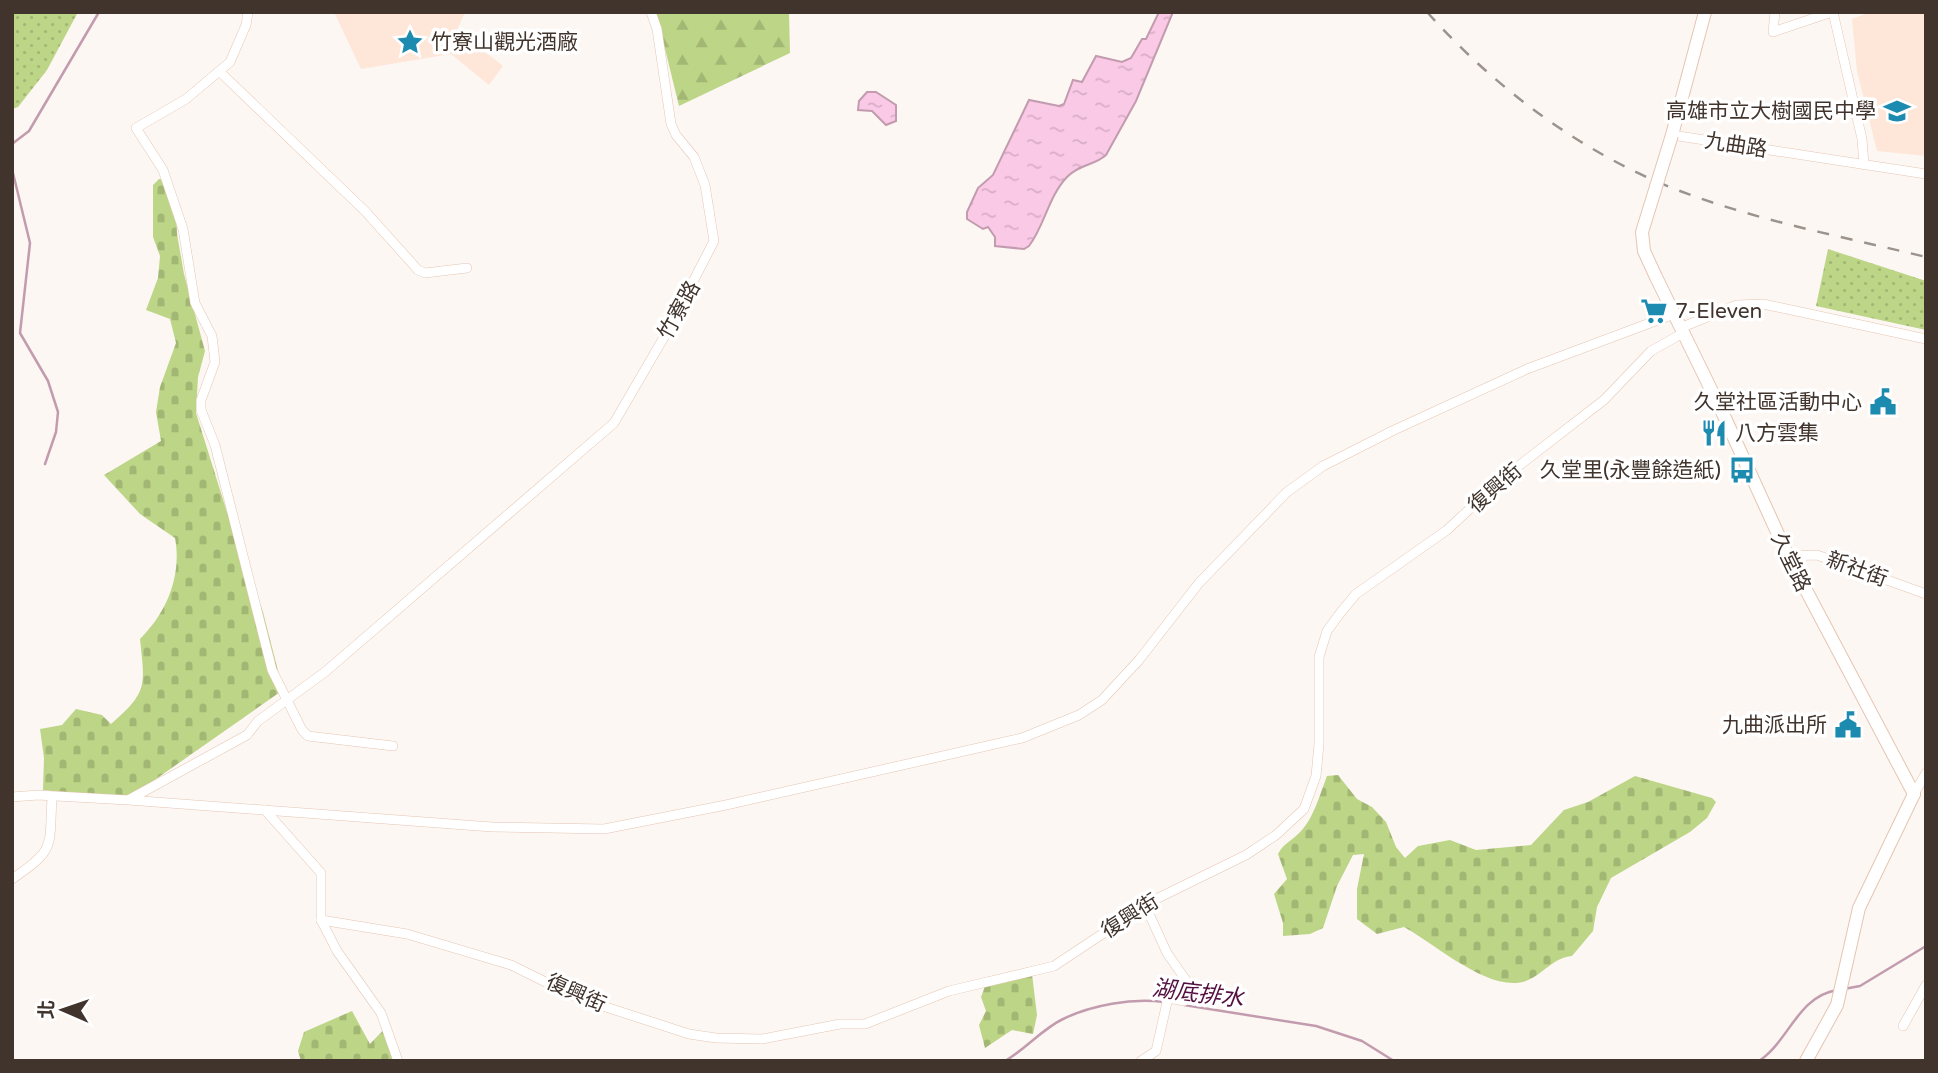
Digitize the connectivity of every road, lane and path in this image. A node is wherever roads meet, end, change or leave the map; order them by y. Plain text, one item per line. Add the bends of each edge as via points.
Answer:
1 (248, 12) edge
2 (651, 12) edge
3 (1705, 12) edge
4 (1775, 12) edge
5 (1833, 12) edge
6 (220, 72) junction
7 (1672, 135) junction
8 (1864, 165) junction
9 (1926, 174) edge
10 (467, 268) dead end
11 (1674, 314) junction
12 (1682, 330) junction
13 (1926, 339) edge
14 (1787, 556) junction
15 (1926, 594) edge
16 (287, 700) junction
17 (393, 746) dead end
18 (1926, 773) edge
19 (1920, 795) edge
20 (12, 797) edge
21 (52, 798) junction
22 (128, 800) junction
23 (265, 810) junction
24 (12, 878) edge
25 (1145, 905) junction
26 (321, 920) junction
27 (1926, 985) edge
28 (1903, 1026) dead end
29 (398, 1061) edge
30 (1141, 1061) edge
31 (1806, 1061) edge

1 - 6 street via 230,62
2 - 16 street, 竹寮路 via 671,124 694,157 705,185 714,241 667,332 614,423
3 - 7 street
4 - 5 street via 1773,32
5 - 8 street
6 - 10 street via 366,211 418,270
6 - 16 street via 186,99 136,128 163,170 183,229 195,303 212,336 215,362 201,410 215,445 272,670
7 - 8 street, 九曲路
7 - 11 street, 久堂路, bridge via 1642,232 1644,251
8 - 9 street, 九曲路
11 - 12 street, 久堂路
11 - 23 street via 1527,369 1323,467 1287,492 1199,583 1102,700 1079,715 1022,738 604,829 479,827
12 - 13 street, 復興街 via 1737,305 1763,304
12 - 14 street, 久堂路
12 - 25 street, 復興街 via 1651,351 1604,400 1503,478 1447,530 1356,594 1328,631 1319,657 1320,744 1316,776 1304,809 1246,855
14 - 15 street, 新社街 via 1817,555
14 - 19 street, 久堂路
16 - 17 street via 308,736
16 - 22 street, 竹寮路 via 247,735
18 - 19 street
19 - 31 street via 1859,908 1840,997
20 - 21 street
21 - 22 street
21 - 24 street via 48,850
22 - 23 street
23 - 26 street via 321,873
25 - 26 street, 復興街 via 1054,966 949,991 866,1024 840,1024 762,1039 689,1034 578,998 511,965 407,934
25 - 30 street via 1167,953 1189,986 1184,1001 1168,998 1156,1051
26 - 29 street via 381,1013
27 - 28 street

